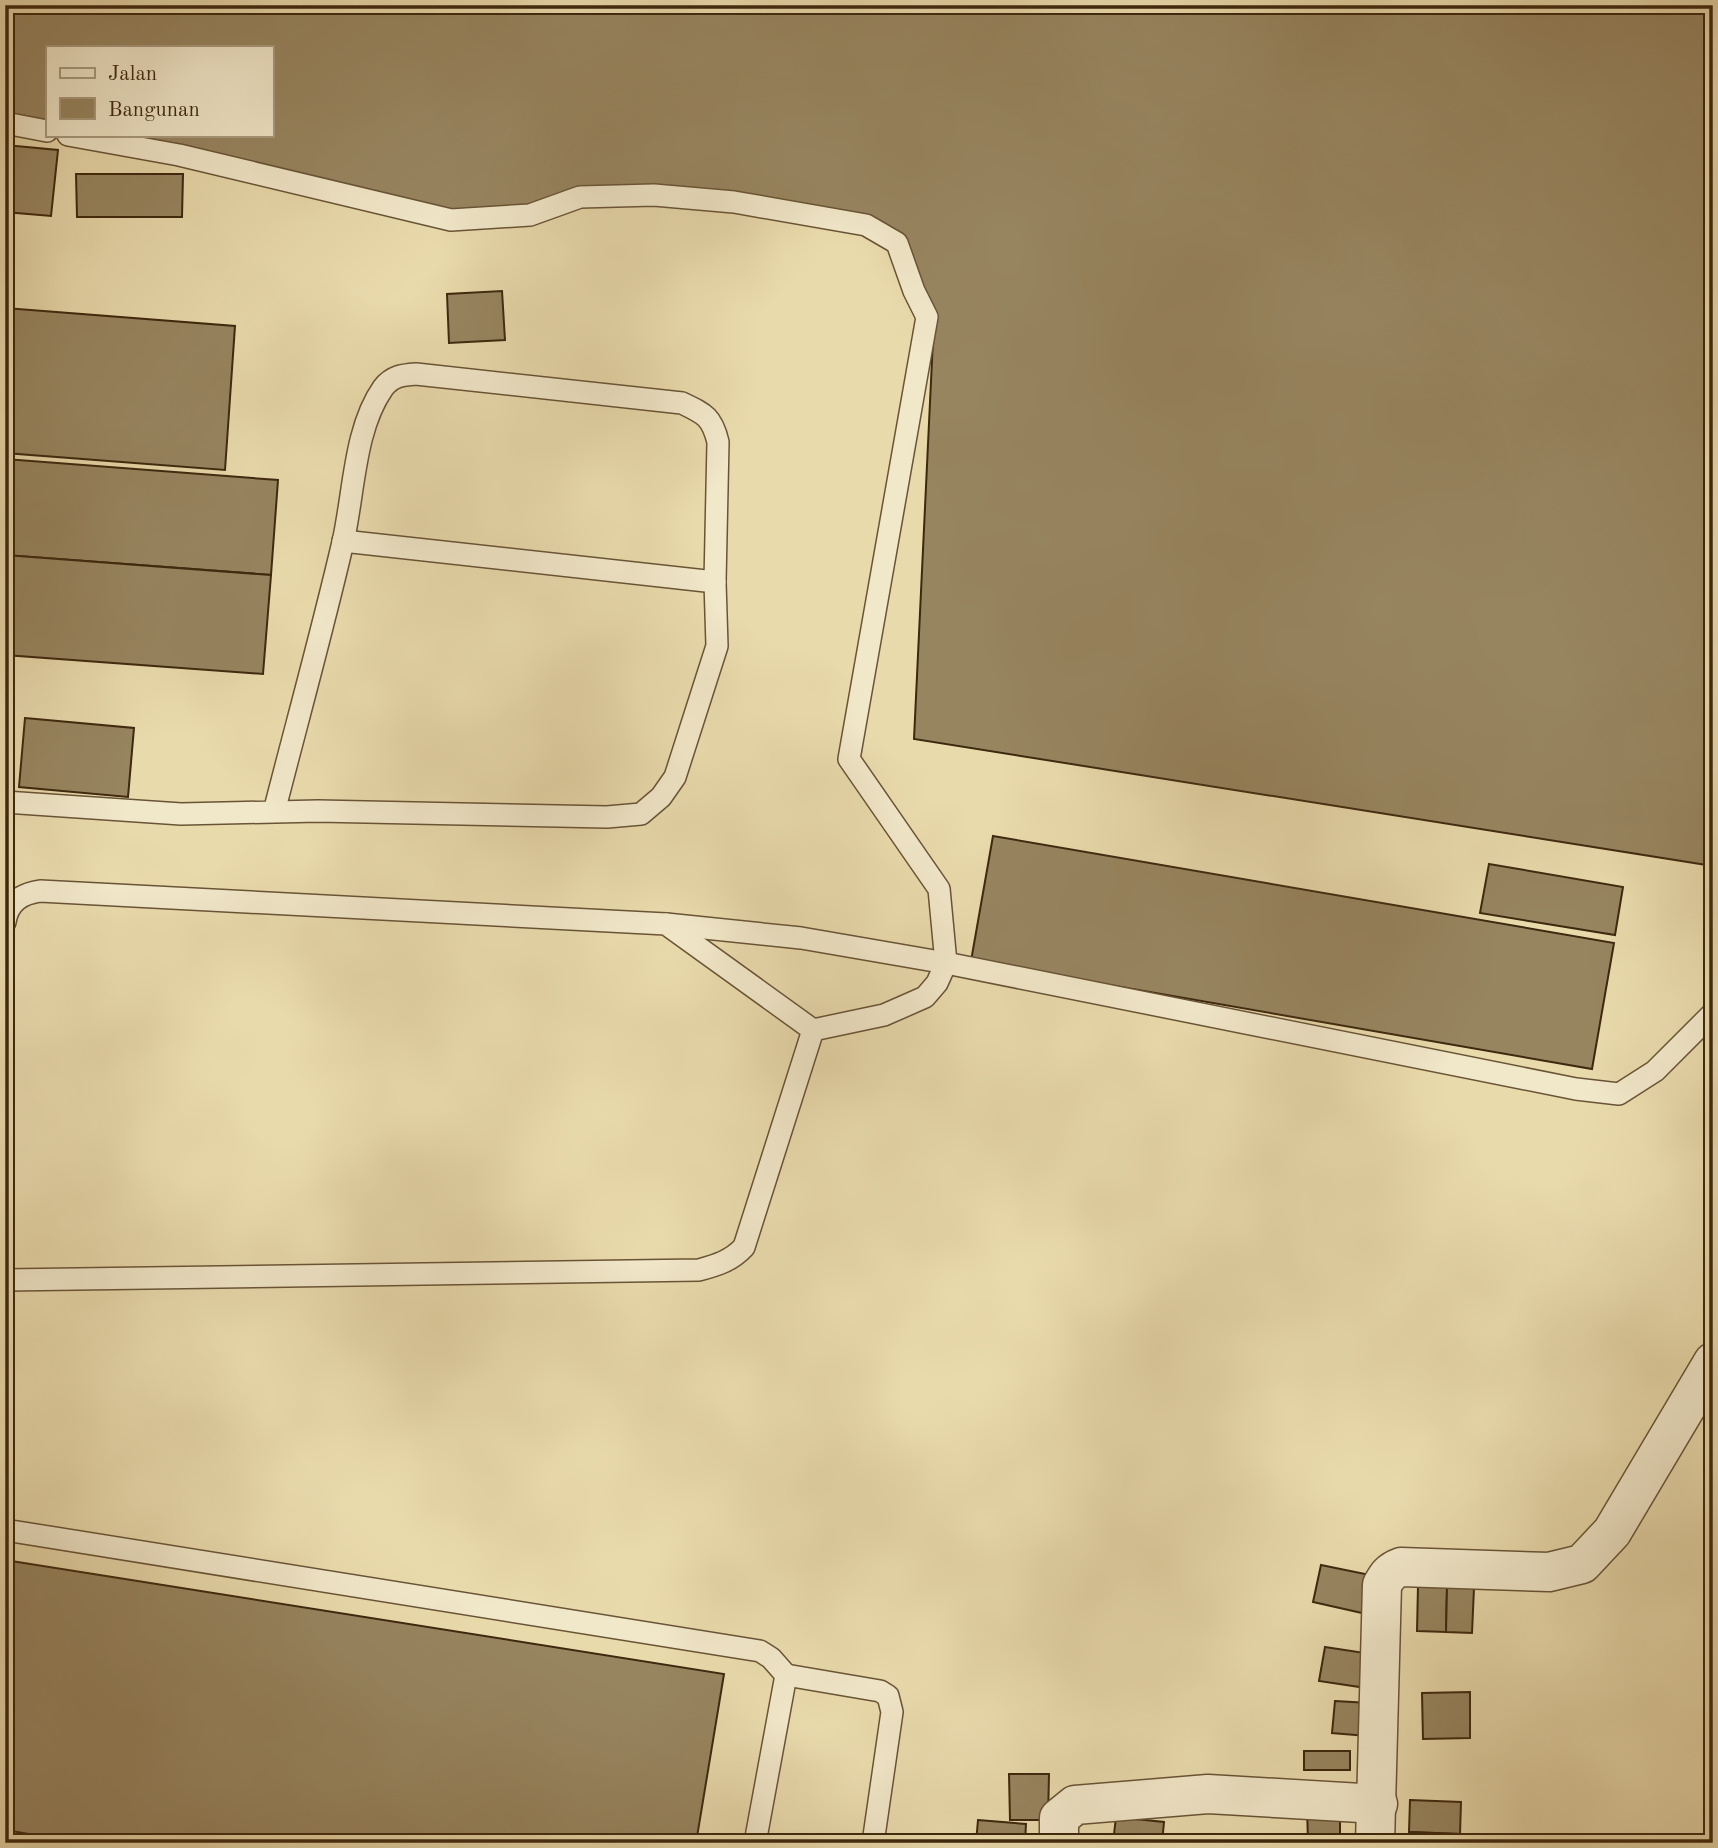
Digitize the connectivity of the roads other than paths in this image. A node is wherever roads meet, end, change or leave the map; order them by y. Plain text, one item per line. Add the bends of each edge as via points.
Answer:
1 (5, 123) edge
2 (46, 131) edge
3 (74, 136) edge
4 (343, 541) junction
5 (715, 582) junction
6 (5, 802) edge
7 (274, 812) junction
8 (5, 922) edge
9 (666, 924) junction
10 (946, 963) junction
11 (1713, 1013) edge
12 (813, 1030) junction
13 (5, 1280) edge
14 (1713, 1362) edge
15 (5, 1530) edge
16 (786, 1675) junction
17 (1378, 1804) junction
18 (755, 1843) edge
19 (873, 1843) edge
20 (1059, 1843) edge
21 (1375, 1843) edge

1 - 2 lane
3 - 10 lane via 178,155 452,220 530,215 580,197 654,195 734,202 866,225 897,243 927,317 849,759 939,889
4 - 5 lane
4 - 5 lane via 369,414 384,386 396,376 416,374 682,404 703,413 713,424 718,442
4 - 7 lane
5 - 7 lane via 717,646 678,770 661,797 641,814
6 - 7 lane via 181,814
8 - 9 lane via 13,902 40,891
9 - 10 lane via 802,938
9 - 12 lane
10 - 11 lane via 1619,1094 1655,1071
10 - 12 lane via 925,997 884,1015
12 - 13 lane via 744,1247 730,1261 699,1270
14 - 17 street via 1612,1532 1582,1564 1549,1572 1392,1570 1382,1586
15 - 16 lane via 754,1649 771,1658
16 - 18 lane
16 - 19 lane via 888,1696 892,1712
17 - 20 street via 1208,1794 1075,1805 1059,1818
17 - 21 street

